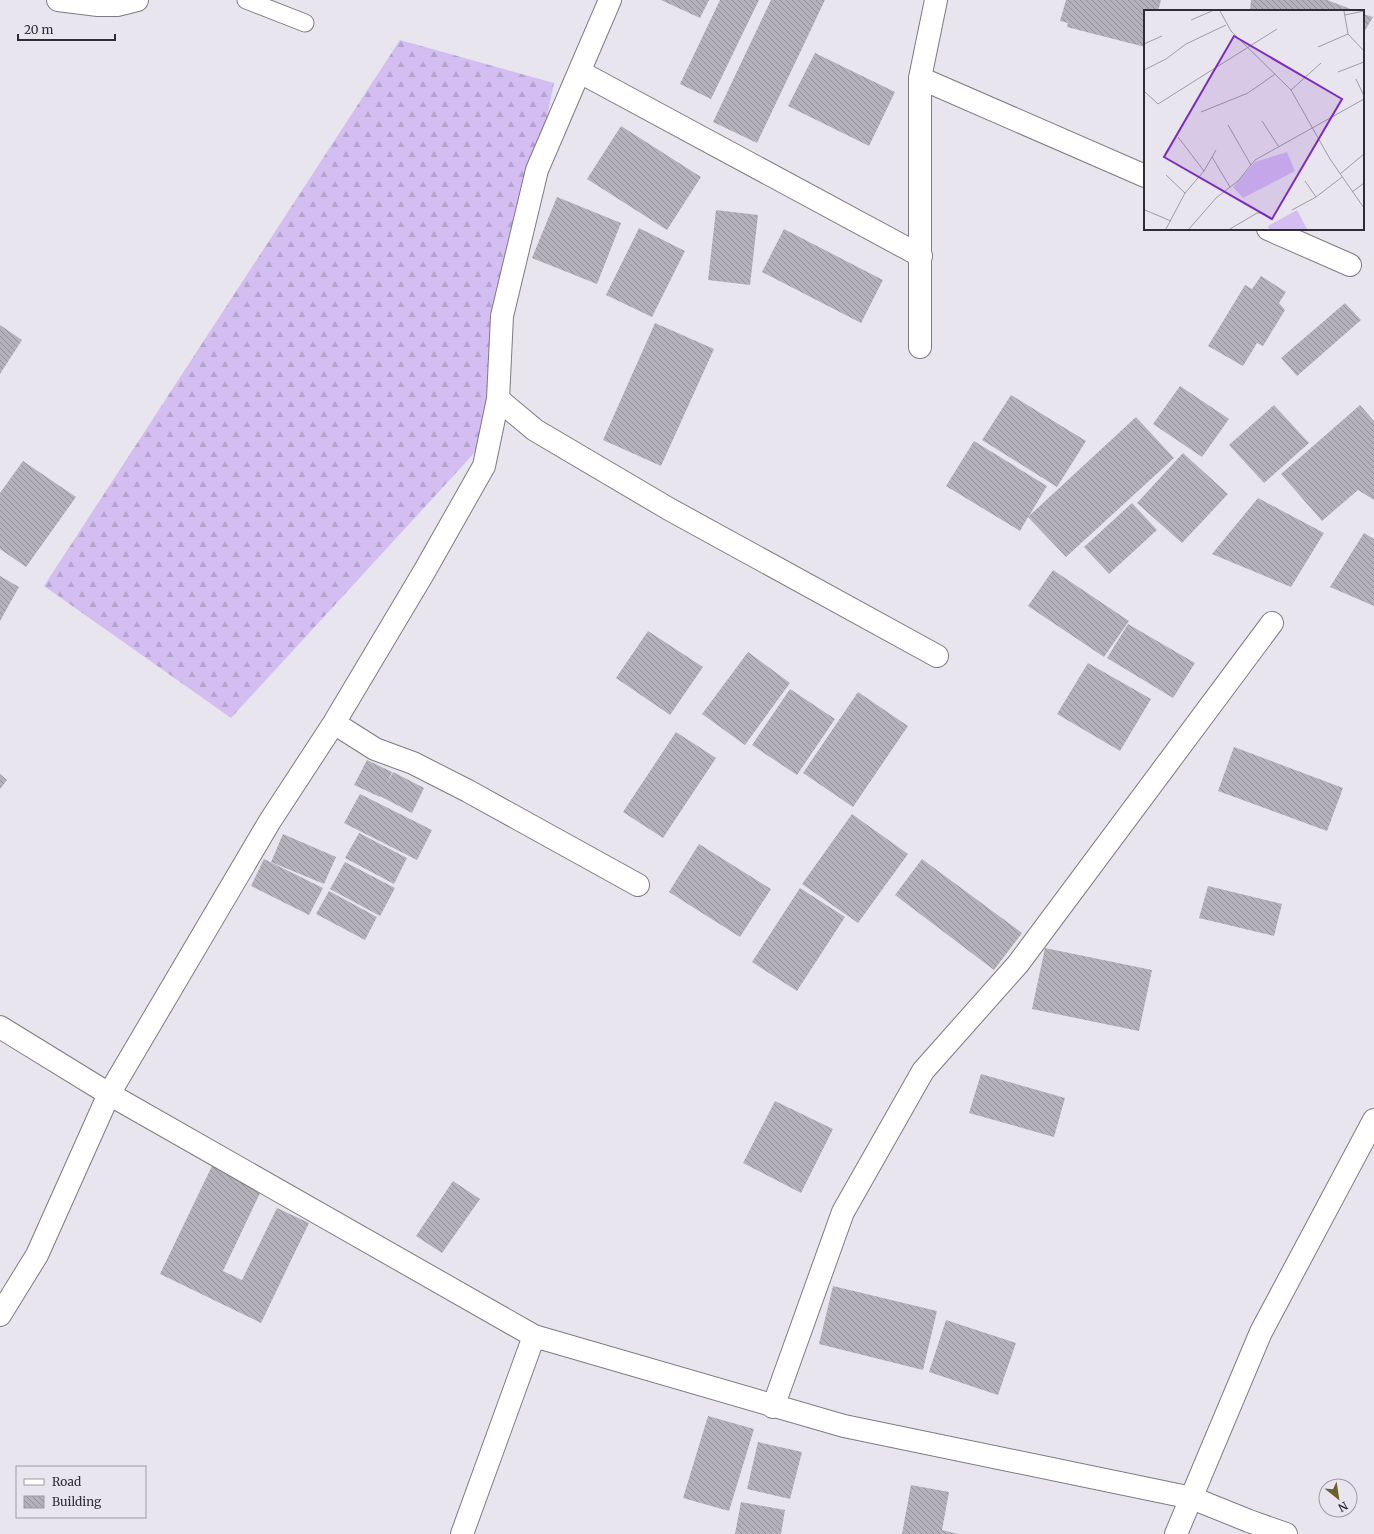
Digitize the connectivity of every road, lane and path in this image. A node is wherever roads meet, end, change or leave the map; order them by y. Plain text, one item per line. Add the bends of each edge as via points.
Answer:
1 (58, 0) edge
2 (137, 0) edge
3 (246, 0) edge
4 (610, 0) edge
5 (936, 0) edge
6 (305, 23) dead end
7 (580, 72) junction
8 (920, 78) junction
9 (1144, 176) edge
10 (1270, 230) edge
11 (921, 256) junction
12 (1350, 265) dead end
13 (920, 347) dead end
14 (498, 400) junction
15 (1272, 623) dead end
16 (937, 656) dead end
17 (334, 723) junction
18 (638, 885) dead end
19 (0, 1027) edge
20 (109, 1094) junction
21 (1374, 1120) edge
22 (0, 1315) edge
23 (534, 1336) junction
24 (773, 1406) junction
25 (1192, 1498) junction
26 (462, 1534) edge
27 (1176, 1534) edge
28 (1286, 1534) edge

1 - 2 street via 98,5 117,5
3 - 6 lane
4 - 7 street
5 - 8 street
7 - 11 street
7 - 14 street via 537,170 502,316
8 - 9 street
8 - 11 street
10 - 12 street
11 - 13 street
14 - 16 street via 536,430 669,510
14 - 17 street via 484,466
15 - 24 street via 1018,964 923,1071 843,1212
17 - 18 street via 375,749 413,763
17 - 20 street via 270,821
19 - 20 street
20 - 22 street via 37,1255
20 - 23 street
21 - 25 street via 1261,1332
23 - 24 street
23 - 26 street
24 - 25 street via 844,1426
25 - 27 street
25 - 28 street

